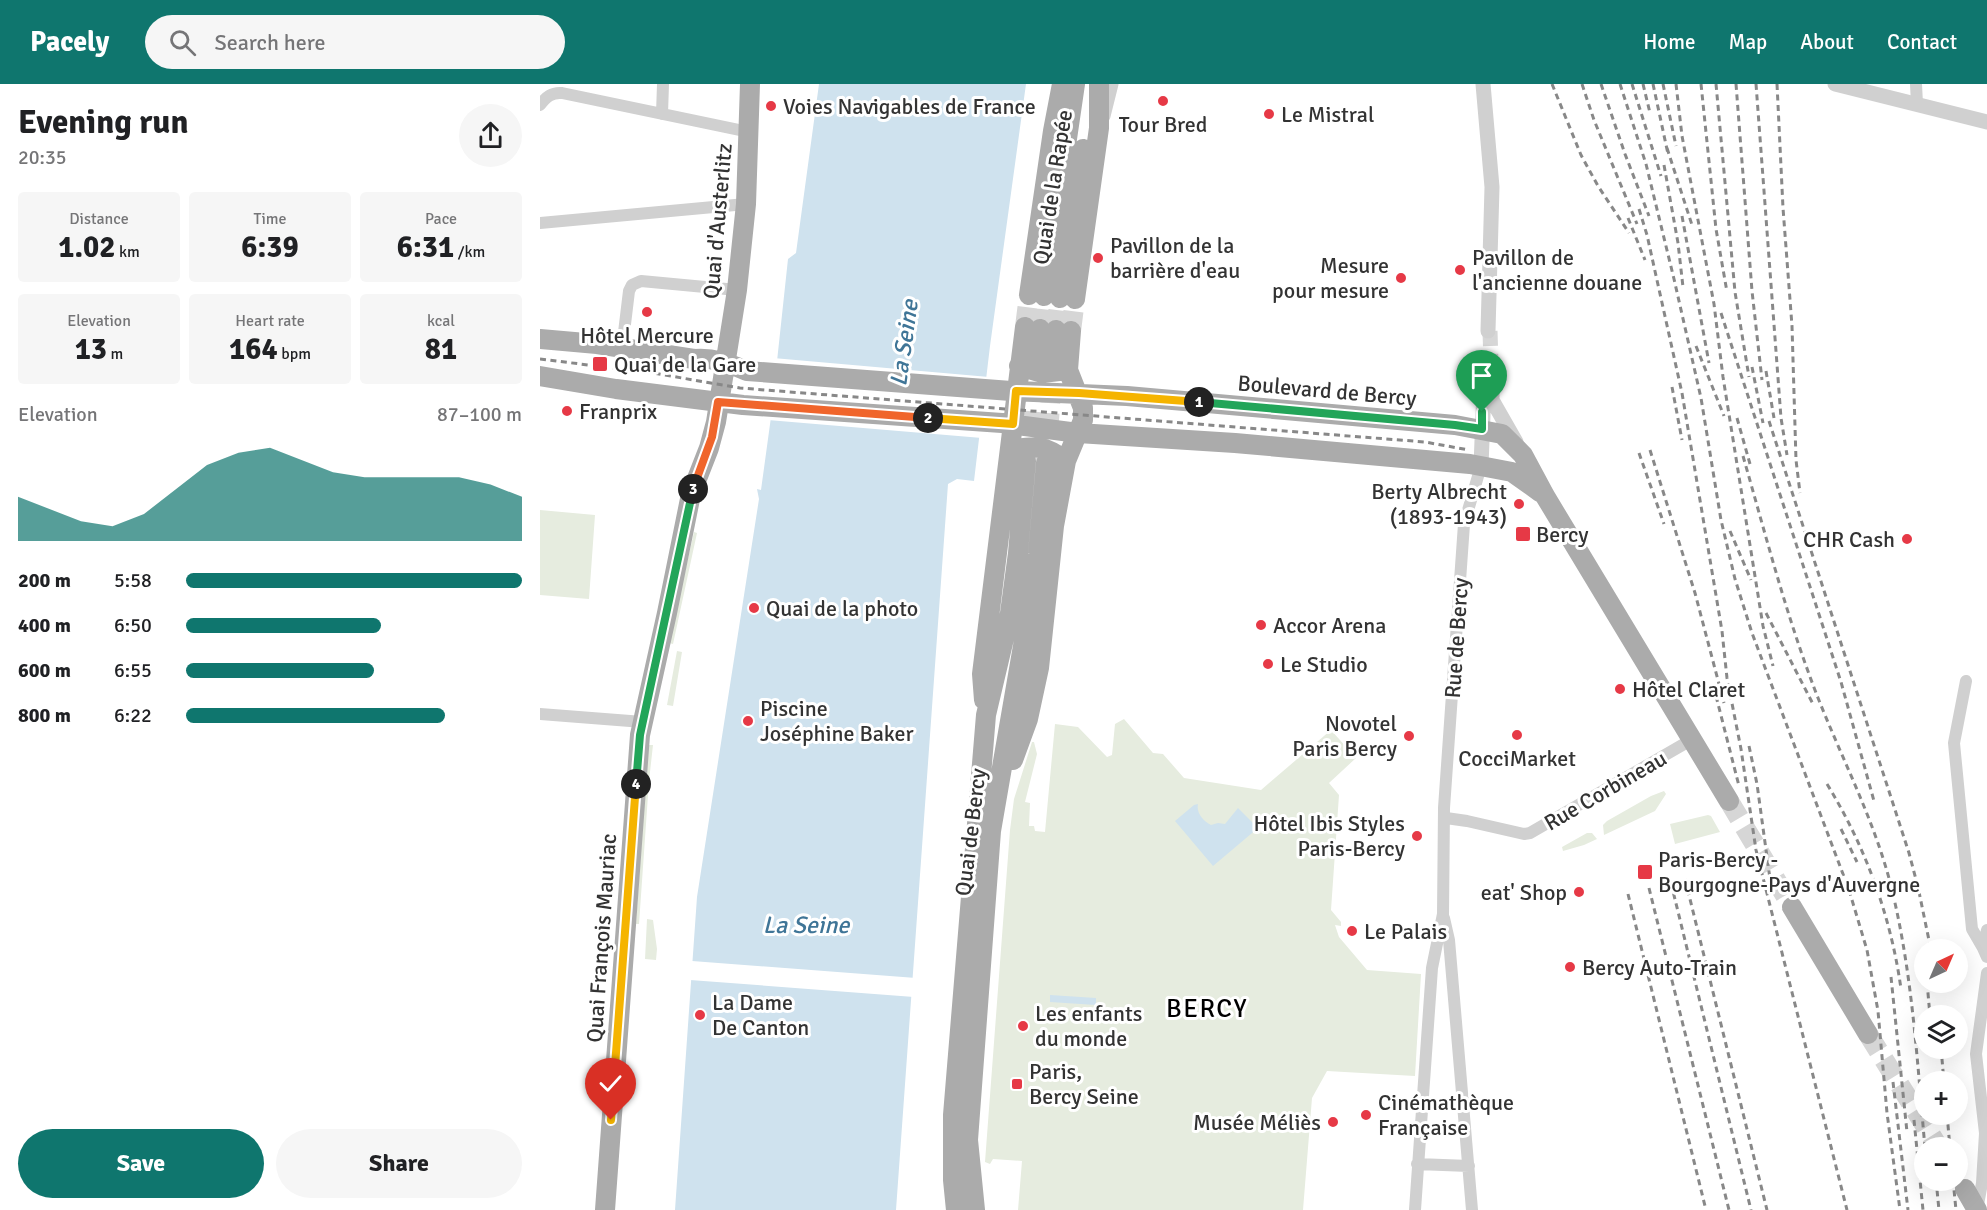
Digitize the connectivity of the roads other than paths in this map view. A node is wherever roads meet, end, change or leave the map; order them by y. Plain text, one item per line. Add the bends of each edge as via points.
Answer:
1 (663, 84) edge
2 (750, 84) edge
3 (1062, 84) edge
4 (1075, 84) edge
5 (1092, 84) edge
6 (1099, 84) edge
7 (1111, 84) edge
8 (1483, 84) edge
9 (1834, 84) edge
10 (1916, 84) edge
11 (541, 103) edge
12 (1917, 104) junction
13 (662, 114) junction
14 (1987, 122) edge
15 (1100, 128) junction
16 (749, 132) junction
17 (747, 204) junction
18 (540, 224) edge
19 (736, 290) junction
20 (1052, 297) junction
21 (1489, 327) tunnel mouth
22 (540, 339) edge
23 (622, 349) junction
24 (724, 362) junction
25 (1044, 365) junction
26 (540, 376) edge
27 (1008, 391) junction
28 (1079, 393) junction
29 (718, 402) junction
30 (1483, 402) junction
31 (1006, 424) junction
32 (1455, 425) junction
33 (1482, 429) junction
34 (1078, 433) junction
35 (1517, 446) junction
36 (1018, 456) junction
37 (1056, 462) junction
38 (1490, 467) junction
39 (1545, 496) junction
40 (1966, 681) dead end
41 (540, 714) edge
42 (641, 732) junction
43 (1691, 740) junction
44 (1729, 801) tunnel mouth
45 (1446, 818) junction
46 (1792, 907) tunnel mouth
47 (1443, 914) junction
48 (1987, 930) edge
49 (1985, 952) edge
50 (1987, 973) edge
51 (1868, 1034) tunnel mouth
52 (968, 1140) junction
53 (1417, 1164) junction
54 (1469, 1166) junction
55 (953, 1180) junction
56 (1966, 1191) edge
57 (604, 1210) edge
58 (943, 1210) edge
59 (956, 1210) edge
60 (975, 1210) edge
61 (987, 1210) edge
62 (1415, 1210) edge
63 (1472, 1210) edge
64 (1977, 1210) edge

1 - 13 street
2 - 16 main road, Quai d'Austerlitz
3 - 20 main road via 1053,131
4 - 20 main road, Quai de la Rapée
5 - 20 main road, Quai de la Rapée
6 - 15 main road
7 - 15 street, Quai de la Rapée
8 - 21 street via 1492,187
9 - 12 street
10 - 12 street
11 - 13 street via 562,93
12 - 14 street
13 - 16 street
15 - 20 main road
16 - 17 main road, Quai d'Austerlitz
17 - 18 street
17 - 19 main road, Quai d'Austerlitz
19 - 23 street via 635,283 629,291
19 - 24 main road, Quai d'Austerlitz
22 - 23 main road, Boulevard de Bercy
23 - 24 main road, Boulevard de Bercy
24 - 27 main road, Boulevard de Bercy via 747,371
24 - 29 main road
25 - 25 main road via 1048,329
25 - 27 main road, Quai de Bercy
25 - 28 main road
26 - 29 main road
27 - 28 main road, Boulevard de Bercy
27 - 31 main road, Quai de Bercy
28 - 32 main road, Boulevard de Bercy
28 - 34 main road via 1084,411
29 - 31 main road
29 - 42 main road via 709,448 691,494
30 - 32 street via 1471,419
30 - 33 street, Rue de Bercy
30 - 35 street, Rue de Bercy via 1488,364 1492,400
31 - 34 main road
31 - 36 main road, Quai de Bercy
32 - 33 main road, Boulevard de Bercy
33 - 35 main road, Boulevard de Bercy via 1502,434
33 - 38 street, Rue de Bercy
34 - 37 main road, Quai de Bercy
34 - 38 main road
35 - 38 street, Rue de Bercy
35 - 39 main road
36 - 37 main road via 1038,447 1049,450
36 - 55 main road, Quai de Bercy via 1018,553 1010,613 986,715 953,1115
37 - 52 main road, Quai de Bercy via 1054,526 1035,690 995,808 991,831
38 - 39 main road via 1523,478
38 - 45 street, Rue de Bercy via 1464,524
39 - 43 main road
40 - 49 street via 1954,743 1972,929
41 - 42 street
42 - 57 main road, Quai François Mauriac
43 - 44 main road
43 - 45 street, Rue Corbineau via 1530,833
45 - 47 street, Rue de Bercy
46 - 51 main road
47 - 53 street, Rue de Bercy via 1432,968
47 - 54 street, Rue de Bercy via 1449,940
48 - 49 street
50 - 64 street via 1976,1054 1985,1133
52 - 60 main road, Quai de Bercy
52 - 61 main road
53 - 54 street
53 - 62 street, Rue de Bercy
54 - 63 street, Rue de Bercy
55 - 58 main road via 944,1192
55 - 59 main road, Quai de Bercy
56 - 64 main road

